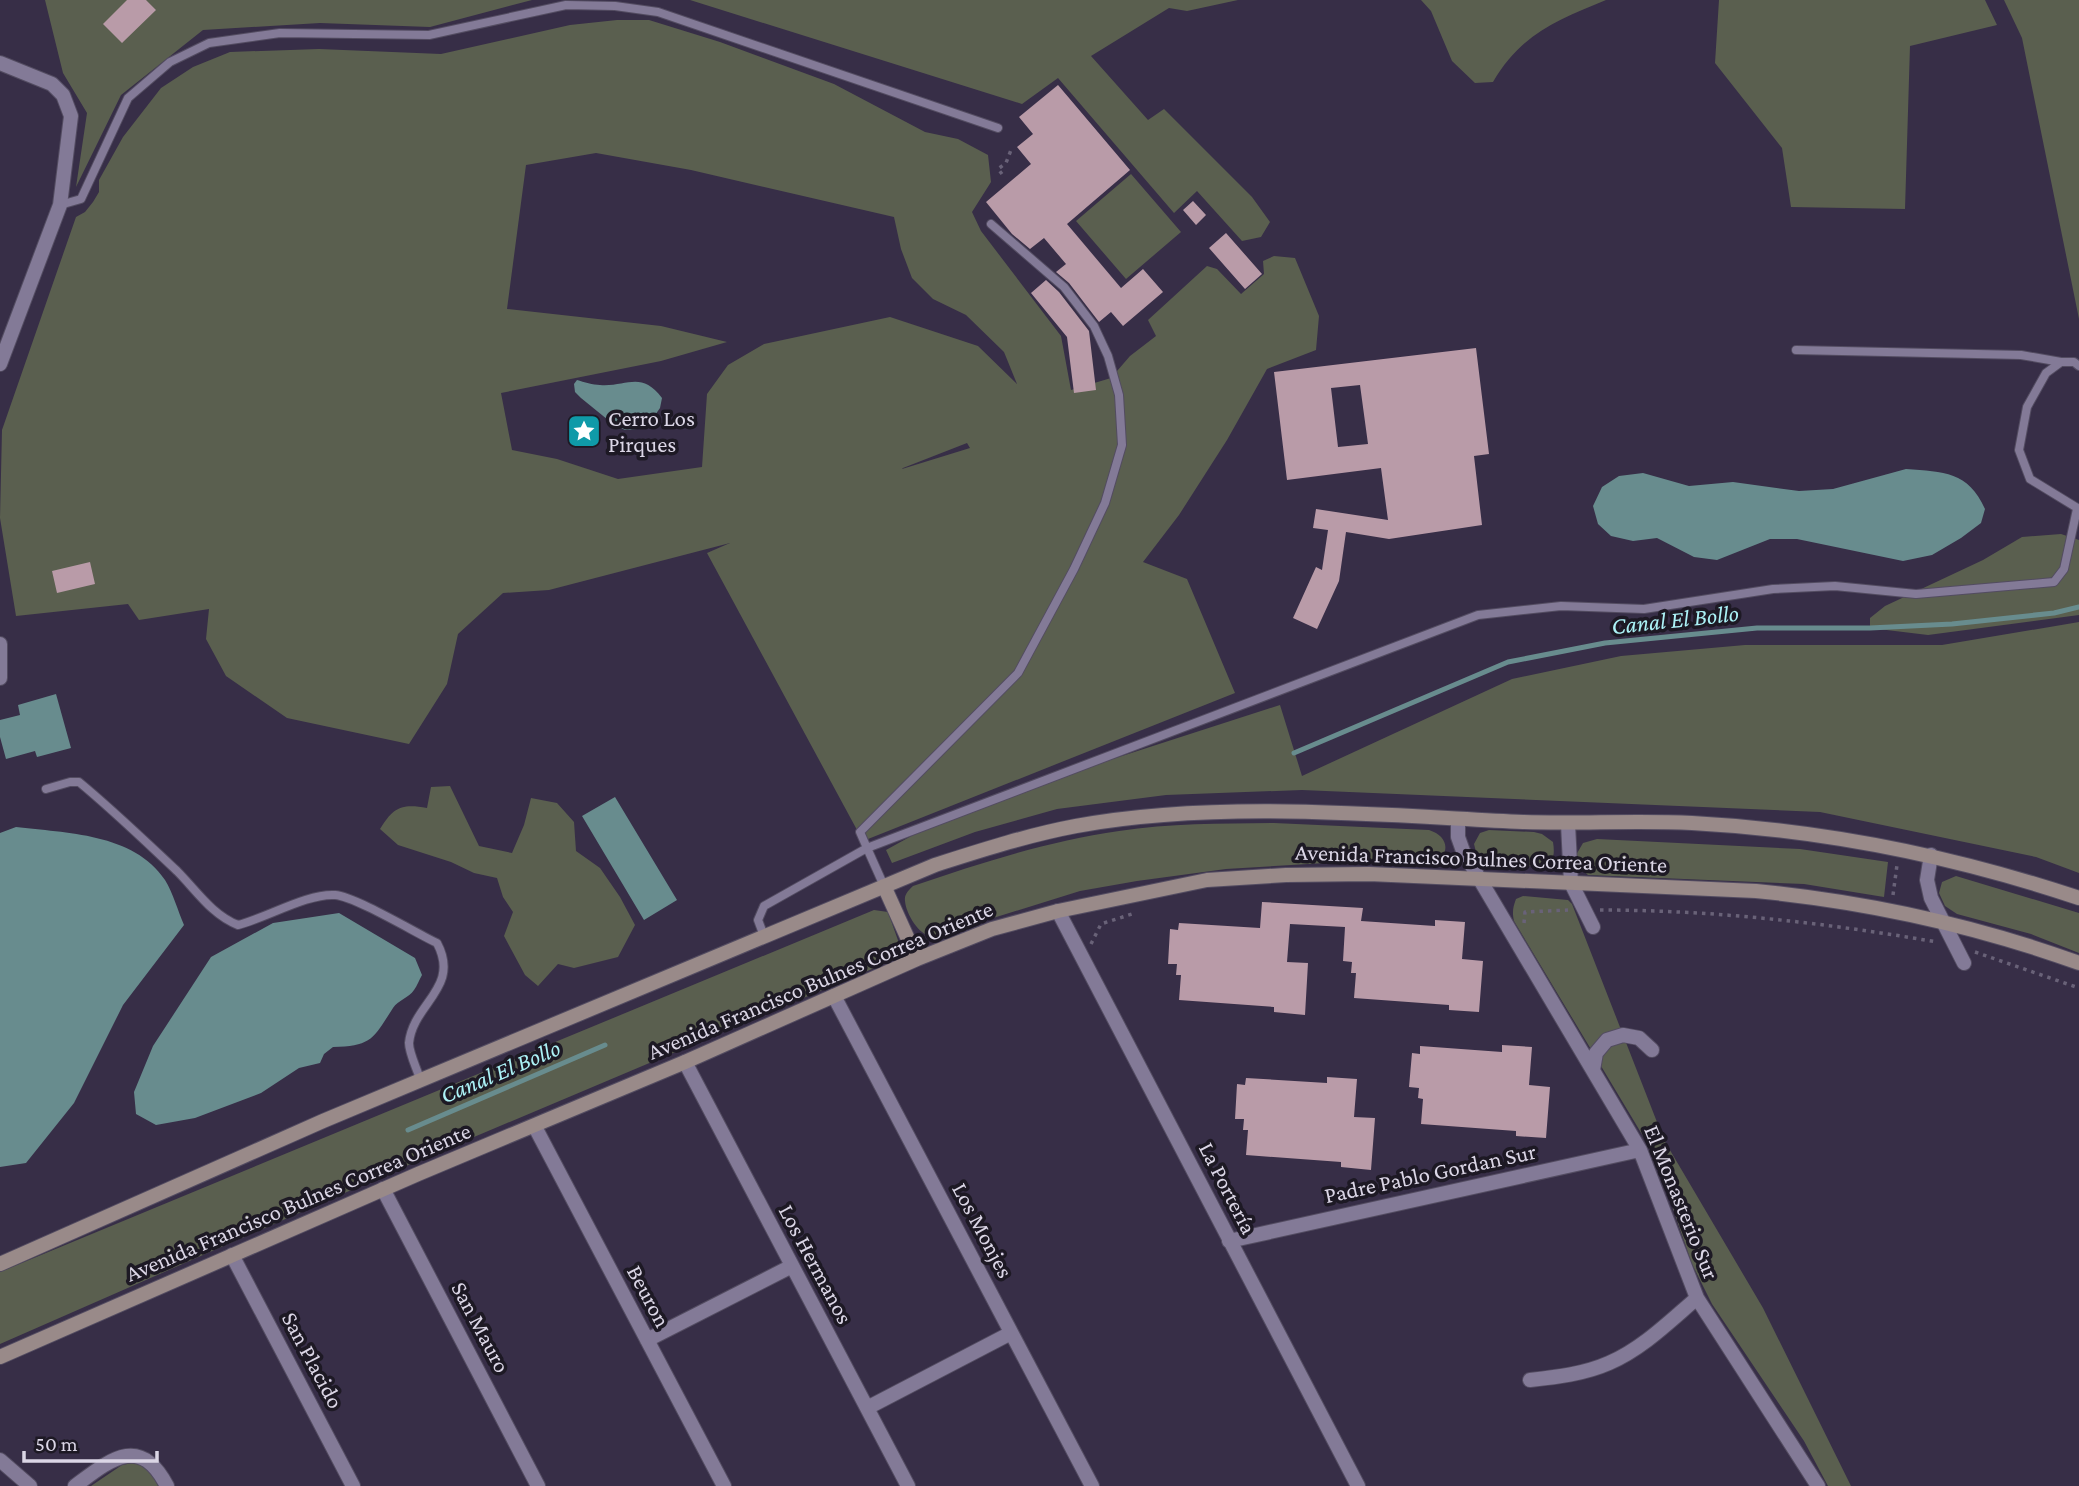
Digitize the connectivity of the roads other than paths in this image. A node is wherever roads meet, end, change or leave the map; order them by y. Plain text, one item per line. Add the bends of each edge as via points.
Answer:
1 (0, 63) edge
2 (998, 128) dead end
3 (60, 205) junction
4 (991, 224) dead end
5 (1796, 350) dead end
6 (2061, 362) junction
7 (0, 365) edge
8 (2079, 366) edge
9 (2078, 509) edge
10 (0, 644) edge
11 (0, 678) edge
12 (46, 789) dead end
13 (1458, 819) junction
14 (1568, 824) junction
15 (867, 848) junction
16 (1931, 855) junction
17 (1478, 878) junction
18 (1571, 883) junction
19 (884, 886) junction
20 (2079, 898) edge
21 (1058, 911) junction
22 (1942, 921) junction
23 (1593, 927) dead end
24 (764, 936) junction
25 (917, 959) junction
26 (1964, 962) dead end
27 (2079, 963) edge
28 (834, 996) junction
29 (1652, 1050) dead end
30 (685, 1062) junction
31 (1593, 1070) junction
32 (420, 1079) junction
33 (535, 1126) junction
34 (1640, 1150) junction
35 (383, 1189) junction
36 (1230, 1241) junction
37 (232, 1255) junction
38 (0, 1264) edge
39 (792, 1266) junction
40 (1697, 1298) junction
41 (1011, 1333) junction
42 (647, 1340) junction
43 (0, 1357) edge
44 (1530, 1380) dead end
45 (867, 1408) junction
46 (0, 1460) edge
47 (30, 1486) edge
48 (75, 1486) edge
49 (167, 1486) edge
50 (353, 1486) edge
51 (538, 1486) edge
52 (724, 1486) edge
53 (908, 1486) edge
54 (1092, 1486) edge
55 (1358, 1486) edge
56 (1818, 1486) edge

1 - 3 street via 45,80 68,105 71,116
2 - 3 lane via 658,12 566,5 429,35 280,33 209,43 170,62 128,98 81,199
3 - 7 street
4 - 15 lane via 1063,287 1094,326 1119,395 1122,445 1105,503 1018,673 860,832
5 - 6 lane via 2021,355
6 - 8 lane
6 - 9 lane via 2046,373 2027,407 2019,450 2031,480
9 - 15 lane via 2064,569 2054,582 1916,594 1835,586 1773,589 1644,609 1561,606 1478,615
10 - 11 street
12 - 32 lane via 79,782 226,921 238,925 335,894 437,943 443,955 442,982 415,1024 409,1044
13 - 14 street, Avenida Francisco Bulnes Correa Oriente
13 - 17 street, El Monasterio Sur via 1458,837
13 - 19 street, Avenida Francisco Bulnes Correa Oriente via 1275,812 1127,820 1015,840
14 - 16 street, Avenida Francisco Bulnes Correa Oriente via 1750,827
14 - 18 street
15 - 19 lane
15 - 24 lane via 764,906 758,920
16 - 20 street, Avenida Francisco Bulnes Correa Oriente
16 - 22 street via 1927,880
17 - 18 street, Avenida Francisco Bulnes Correa Oriente
17 - 21 street, Avenida Francisco Bulnes Correa Oriente via 1327,874 1207,880
17 - 31 street, El Monasterio Sur
18 - 22 street, Avenida Francisco Bulnes Correa Oriente via 1811,896
18 - 23 street
19 - 24 street, Avenida Francisco Bulnes Correa Oriente
19 - 25 street
21 - 25 street, Avenida Francisco Bulnes Correa Oriente via 992,929
21 - 36 street, La Portería
22 - 26 street
22 - 27 street, Avenida Francisco Bulnes Correa Oriente
24 - 32 street, Avenida Francisco Bulnes Correa Oriente
25 - 28 street, Avenida Francisco Bulnes Correa Oriente
28 - 30 street, Avenida Francisco Bulnes Correa Oriente
28 - 41 street, Los Monjes
29 - 31 street via 1639,1038 1623,1035 1607,1040 1596,1053
30 - 33 street, Avenida Francisco Bulnes Correa Oriente
30 - 39 street, Los Hermanos
31 - 34 street, El Monasterio Sur
32 - 38 street, Avenida Francisco Bulnes Correa Oriente
33 - 35 street, Avenida Francisco Bulnes Correa Oriente
33 - 42 street, Beuron
34 - 36 street, Padre Pablo Gordan Sur
34 - 40 street, El Monasterio Sur
35 - 37 street, Avenida Francisco Bulnes Correa Oriente
35 - 51 street, San Mauro
36 - 55 street, La Portería
37 - 43 street, Avenida Francisco Bulnes Correa Oriente
37 - 50 street, San Placido
39 - 42 street
39 - 45 street, Los Hermanos
40 - 44 street via 1633,1350 1609,1363 1569,1376
40 - 56 street, El Monasterio Sur
41 - 45 street
41 - 54 street, Los Monjes
42 - 52 street, Beuron
45 - 53 street, Los Hermanos
46 - 47 street
48 - 49 street via 130,1455 153,1464

